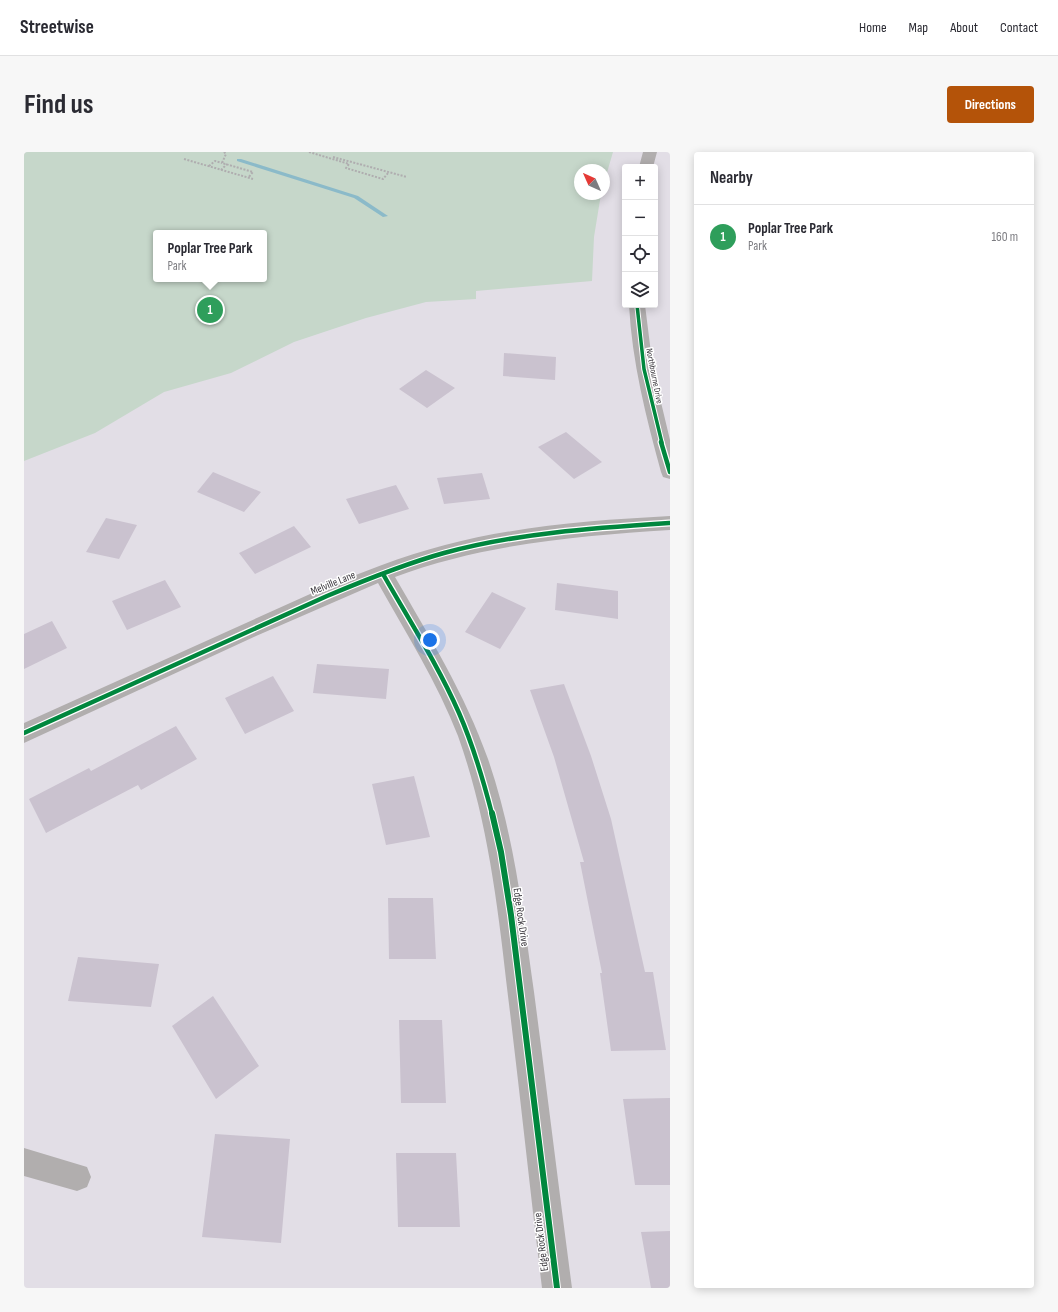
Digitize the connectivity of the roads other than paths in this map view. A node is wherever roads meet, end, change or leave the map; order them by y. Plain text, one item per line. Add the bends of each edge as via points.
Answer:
1 (650, 152) edge
2 (647, 164) edge
3 (637, 308) edge
4 (670, 472) edge
5 (670, 523) edge
6 (383, 574) junction
7 (24, 733) edge
8 (24, 1162) edge
9 (77, 1177) dead end
10 (557, 1288) edge

1 - 2 street
3 - 4 street, Northbourne Drive via 641,355 652,408
5 - 6 street, Melville Lane via 545,533 469,546
6 - 7 street, Melville Lane via 241,633
6 - 10 street, Edge Rock Drive via 459,711 493,812 502,852
8 - 9 street

